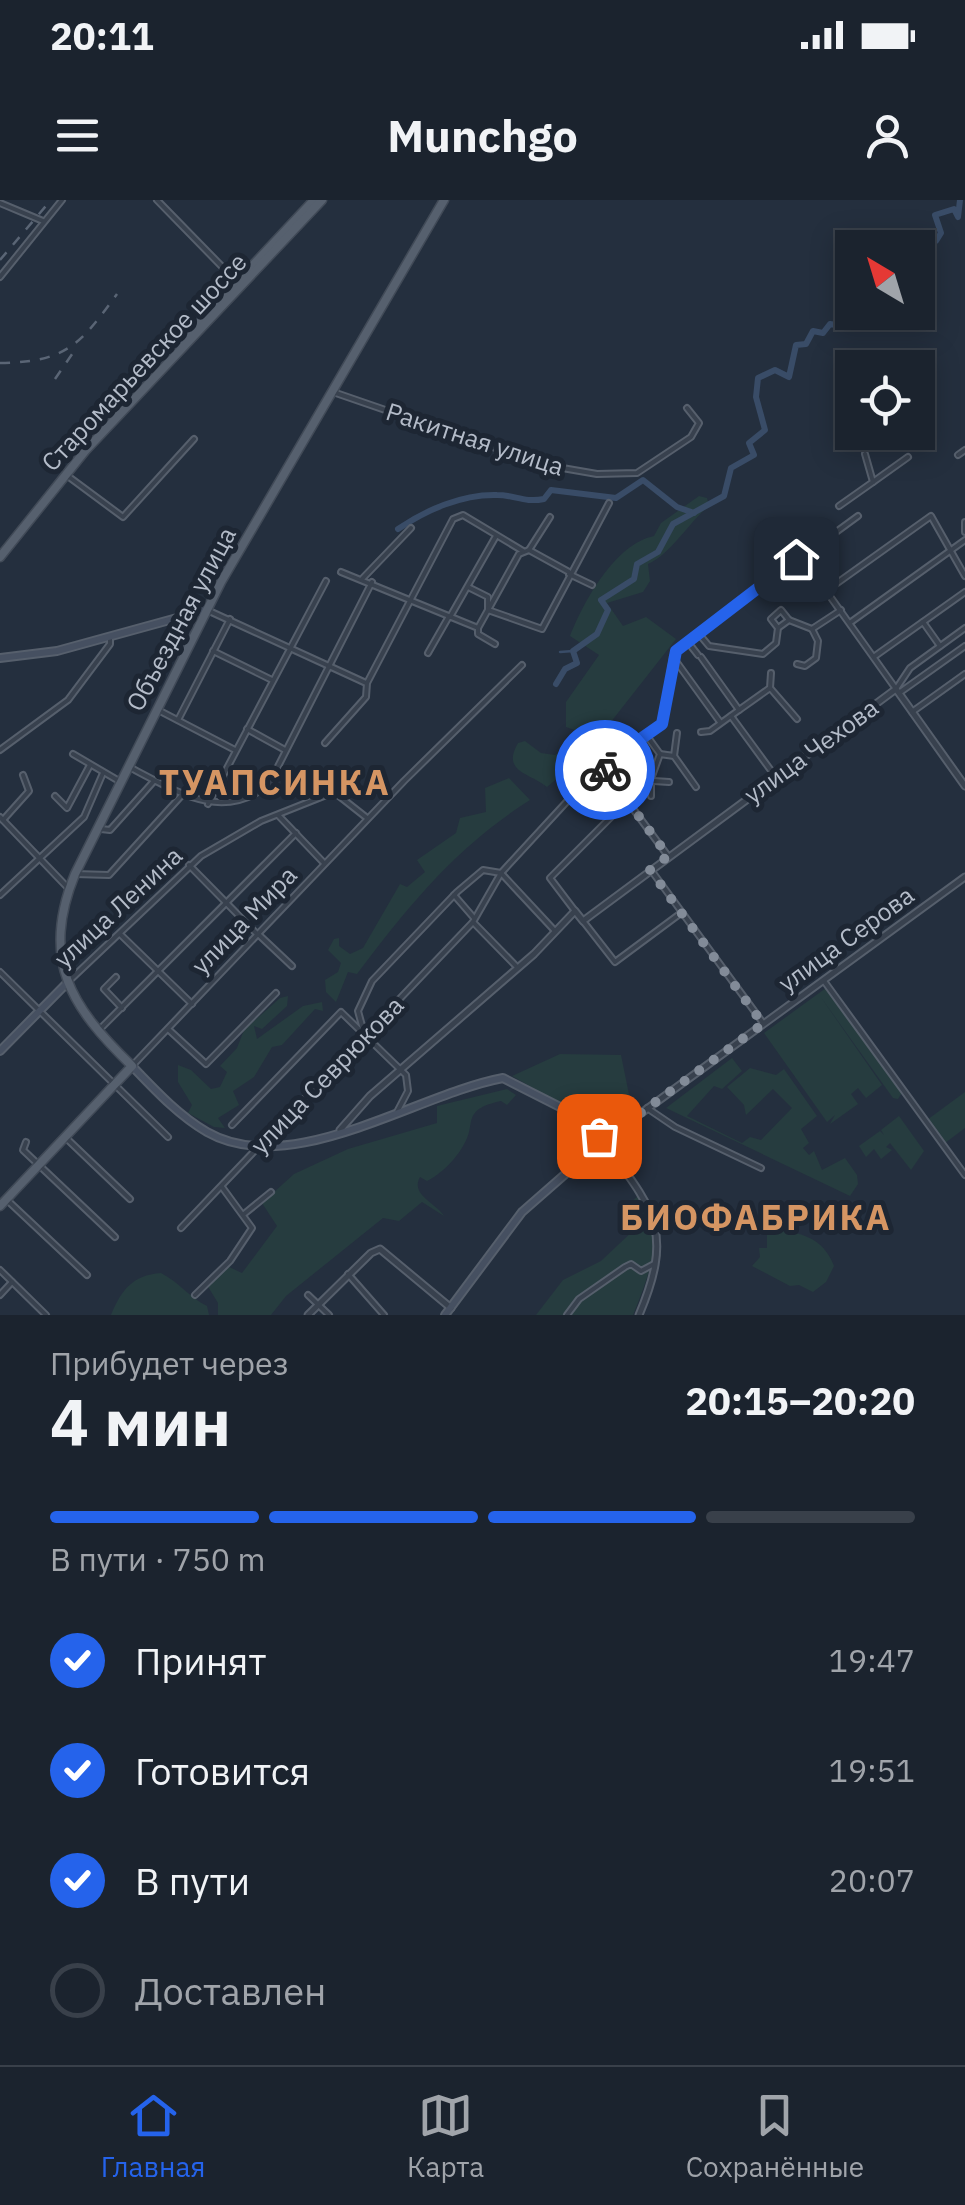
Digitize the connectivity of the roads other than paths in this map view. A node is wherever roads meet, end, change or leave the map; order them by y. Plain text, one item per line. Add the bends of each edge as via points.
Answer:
1 (62, 200) edge
2 (158, 200) edge
3 (314, 200) edge
4 (322, 200) edge
5 (444, 200) edge
6 (0, 203) edge
7 (43, 221) junction
8 (0, 277) edge
9 (239, 284) junction
10 (333, 392) junction
11 (687, 408) dead end
12 (194, 439) dead end
13 (965, 450) edge
14 (866, 454) dead end
15 (958, 455) dead end
16 (908, 457) dead end
17 (65, 474) junction
18 (873, 482) junction
19 (609, 503) dead end
20 (839, 506) dead end
21 (858, 516) dead end
22 (550, 517) dead end
23 (965, 522) edge
24 (410, 528) dead end
25 (965, 532) edge
26 (496, 536) junction
27 (965, 540) edge
28 (526, 550) junction
29 (948, 552) junction
30 (0, 554) edge
31 (802, 557) junction
32 (341, 572) dead end
33 (569, 573) junction
34 (965, 576) edge
35 (362, 579) junction
36 (326, 581) dead end
37 (372, 582) junction
38 (592, 586) dead end
39 (468, 587) junction
40 (826, 590) junction
41 (965, 592) edge
42 (410, 599) junction
43 (491, 600) junction
44 (207, 610) junction
45 (488, 610) junction
46 (841, 610) junction
47 (186, 616) junction
48 (450, 617) junction
49 (230, 619) junction
50 (789, 620) junction
51 (850, 622) junction
52 (923, 622) junction
53 (198, 626) junction
54 (478, 628) junction
55 (778, 628) junction
56 (965, 628) edge
57 (812, 630) junction
58 (698, 634) junction
59 (110, 637) junction
60 (686, 641) junction
61 (496, 644) dead end
62 (291, 645) junction
63 (940, 646) junction
64 (965, 646) edge
65 (213, 651) junction
66 (428, 652) dead end
67 (673, 657) junction
68 (874, 657) junction
69 (0, 658) edge
70 (796, 664) dead end
71 (329, 665) junction
72 (522, 666) dead end
73 (771, 673) dead end
74 (965, 674) edge
75 (273, 680) junction
76 (366, 684) junction
77 (770, 688) junction
78 (898, 691) junction
79 (156, 709) junction
80 (739, 710) junction
81 (912, 712) junction
82 (731, 716) junction
83 (797, 719) dead end
84 (178, 720) junction
85 (721, 723) junction
86 (247, 729) junction
87 (677, 732) dead end
88 (701, 732) dead end
89 (647, 736) junction
90 (325, 743) dead end
91 (0, 750) edge
92 (236, 750) junction
93 (286, 750) junction
94 (73, 754) dead end
95 (660, 754) junction
96 (674, 756) junction
97 (127, 765) junction
98 (90, 766) junction
99 (602, 766) junction
100 (104, 773) junction
101 (23, 774) dead end
102 (776, 777) junction
103 (154, 780) junction
104 (639, 780) dead end
105 (651, 781) junction
106 (119, 782) junction
107 (670, 782) dead end
108 (696, 786) dead end
109 (965, 786) edge
110 (182, 795) junction
111 (55, 796) dead end
112 (652, 796) dead end
113 (627, 802) junction
114 (208, 804) junction
115 (278, 815) junction
116 (2, 819) edge
117 (368, 819) junction
118 (97, 827) junction
119 (296, 833) junction
120 (668, 856) junction
121 (39, 858) junction
122 (325, 864) junction
123 (189, 866) junction
124 (650, 870) junction
125 (501, 873) junction
126 (75, 874) junction
127 (965, 877) edge
128 (69, 888) junction
129 (0, 895) edge
130 (454, 895) junction
131 (228, 903) junction
132 (575, 911) junction
133 (682, 913) junction
134 (473, 920) junction
135 (582, 920) junction
136 (555, 931) junction
137 (120, 933) junction
138 (258, 934) junction
139 (292, 966) dead end
140 (516, 966) junction
141 (0, 972) edge
142 (160, 972) junction
143 (116, 977) dead end
144 (823, 980) junction
145 (66, 982) junction
146 (276, 993) dead end
147 (192, 1004) junction
148 (122, 1008) junction
149 (39, 1011) junction
150 (763, 1024) junction
151 (168, 1029) junction
152 (98, 1031) junction
153 (364, 1033) junction
154 (0, 1051) edge
155 (132, 1066) junction
156 (402, 1068) junction
157 (115, 1084) junction
158 (647, 1108) junction
159 (396, 1112) junction
160 (232, 1125) dead end
161 (340, 1130) junction
162 (168, 1136) dead end
163 (65, 1137) junction
164 (602, 1141) junction
165 (26, 1142) dead end
166 (257, 1147) junction
167 (39, 1164) junction
168 (762, 1168) dead end
169 (965, 1175) edge
170 (220, 1185) junction
171 (271, 1192) dead end
172 (130, 1198) dead end
173 (3, 1202) edge
174 (244, 1214) junction
175 (181, 1228) dead end
176 (115, 1237) dead end
177 (656, 1263) junction
178 (0, 1270) edge
179 (348, 1274) junction
180 (87, 1275) dead end
181 (12, 1282) junction
182 (0, 1295) edge
183 (195, 1295) dead end
184 (308, 1295) dead end
185 (318, 1304) junction
186 (448, 1312) edge
187 (567, 1314) edge
188 (46, 1315) edge
189 (308, 1315) edge
190 (329, 1315) edge
191 (384, 1315) edge
192 (638, 1315) edge

1 - 7 street
2 - 9 street
3 - 9 main road, Старомарьевское шоссе
4 - 9 main road, Старомарьевское шоссе
5 - 10 main road, Объездная улица
6 - 7 street
7 - 8 street
9 - 17 main road, Старомарьевское шоссе
9 - 30 main road, Старомарьевское шоссе via 81,448
10 - 11 street, Ракитная улица via 545,465 597,474 637,473 691,437 699,423
10 - 44 main road, Объездная улица
12 - 17 street via 122,517
13 - 15 street
14 - 18 street
16 - 18 street
17 - 30 main road, Старомарьевское шоссе
18 - 20 street
19 - 33 street
21 - 31 street
22 - 28 street
23 - 25 street
24 - 35 street
26 - 28 street
26 - 39 street
26 - 42 street via 462,514 453,520
27 - 29 street
28 - 33 street
28 - 43 street
29 - 34 street
29 - 40 street via 932,517
29 - 51 street
31 - 40 street
31 - 58 street
32 - 35 street
33 - 38 street
33 - 45 street via 542,629
35 - 37 street
36 - 62 street
37 - 42 street
37 - 71 street
39 - 43 street
39 - 48 street
40 - 46 street
41 - 52 street
42 - 48 street
42 - 76 street
43 - 45 street
44 - 47 main road
44 - 49 street
44 - 53 main road, Объездная улица
45 - 54 street
46 - 51 street
46 - 57 street
47 - 53 main road
47 - 59 main road
48 - 54 street
48 - 66 street
49 - 62 street
49 - 65 street
50 - 55 street
50 - 55 street via 781,610 771,619
50 - 57 street
51 - 68 street
52 - 63 street
52 - 68 street
53 - 79 main road, Объездная улица
54 - 61 street
55 - 58 street via 776,643 763,654 709,646
56 - 63 street, улица Чехова
57 - 70 street via 816,658
58 - 60 street
59 - 69 main road
59 - 91 street via 74,694
60 - 67 street
60 - 80 street
62 - 71 street
62 - 75 street
63 - 78 street, улица Чехова via 910,668
64 - 78 street
65 - 75 street
65 - 84 street
67 - 85 street
67 - 89 street via 662,724
68 - 78 street
71 - 76 street
71 - 93 street
72 - 117 street, улица Мира
73 - 77 street
74 - 81 street
75 - 86 street
76 - 90 street via 366,697
77 - 80 street
77 - 83 street
78 - 81 street
78 - 102 street, улица Чехова
79 - 84 street
79 - 97 main road, Объездная улица
80 - 82 street
81 - 109 street
82 - 85 street
82 - 102 street
84 - 92 street
85 - 88 street
86 - 92 street
86 - 93 street
87 - 96 street
89 - 95 street
89 - 99 street
92 - 114 street
93 - 114 street via 260,792
94 - 98 street
95 - 96 street
95 - 105 street
96 - 108 street
97 - 103 street
97 - 106 main road, Объездная улица
98 - 100 street
98 - 111 street via 67,808
99 - 113 street
99 - 125 street
100 - 106 street
100 - 121 street via 84,816
101 - 116 street via 29,791
102 - 120 street, улица Чехова
103 - 110 street
103 - 118 street via 110,830
104 - 105 street
105 - 107 street
105 - 112 street
106 - 118 main road, Объездная улица
110 - 114 street
110 - 126 street via 109,875
113 - 120 street
113 - 132 street via 550,881
115 - 117 street, улица Ленина via 334,792
115 - 119 street
115 - 123 street, улица Ленина
116 - 121 street
117 - 122 street, улица Мира
118 - 126 main road, Объездная улица
119 - 122 street
119 - 131 street
120 - 124 street, улица Чехова
121 - 128 street
121 - 129 street
122 - 138 street, улица Мира
123 - 131 street
123 - 137 street, улица Ленина
124 - 133 street
124 - 135 street, улица Чехова
125 - 130 street via 483,870
125 - 134 street, улица Севрюкова
125 - 136 street
126 - 128 main road, Объездная улица
127 - 144 street, улица Серова
128 - 145 main road, Объездная улица via 60,934
130 - 134 street
130 - 153 street via 372,981 358,1011
131 - 138 street
131 - 142 street
132 - 135 street
132 - 136 street
133 - 135 street via 616,962
133 - 150 street
134 - 140 street
134 - 153 street, улица Севрюкова
136 - 140 street
137 - 142 street
137 - 145 street, улица Ленина
138 - 139 street
138 - 147 street, улица Мира
140 - 156 street
141 - 149 street
142 - 147 street
142 - 148 street
143 - 148 street via 104,989
144 - 150 street, улица Серова
144 - 169 street
145 - 149 main road, улица Ленина
145 - 152 main road, Объездная улица
146 - 151 street via 203,1064
147 - 151 street, улица Мира
148 - 152 street
149 - 154 main road, улица Ленина
149 - 157 street
150 - 158 street, улица Серова
151 - 155 street, улица Мира
152 - 155 main road, Объездная улица
153 - 156 street
153 - 160 street via 342,1012
153 - 166 street, улица Севрюкова
155 - 157 main road, улица Мира
155 - 166 main road via 207,1132
156 - 159 street via 408,1092
156 - 161 street
157 - 162 street
157 - 163 main road, улица Мира
158 - 164 street, улица Серова
158 - 168 street
159 - 161 main road
159 - 164 main road via 502,1078 570,1112
161 - 166 main road
163 - 167 main road, улица Мира
163 - 172 street
164 - 177 street via 654,1213
164 - 186 main road, улица Серова via 522,1212
165 - 167 street via 22,1148
166 - 170 street, улица Севрюкова
167 - 173 main road, улица Мира
167 - 176 street
170 - 174 street
170 - 175 street, улица Севрюкова
171 - 174 street, улица Севрюкова
173 - 180 street
174 - 183 street via 252,1228
177 - 187 street via 641,1271 625,1267
177 - 192 street
178 - 181 street
179 - 185 street
179 - 186 street via 380,1249
179 - 191 street
181 - 182 street
181 - 188 street
184 - 185 street
185 - 189 street
185 - 190 street

